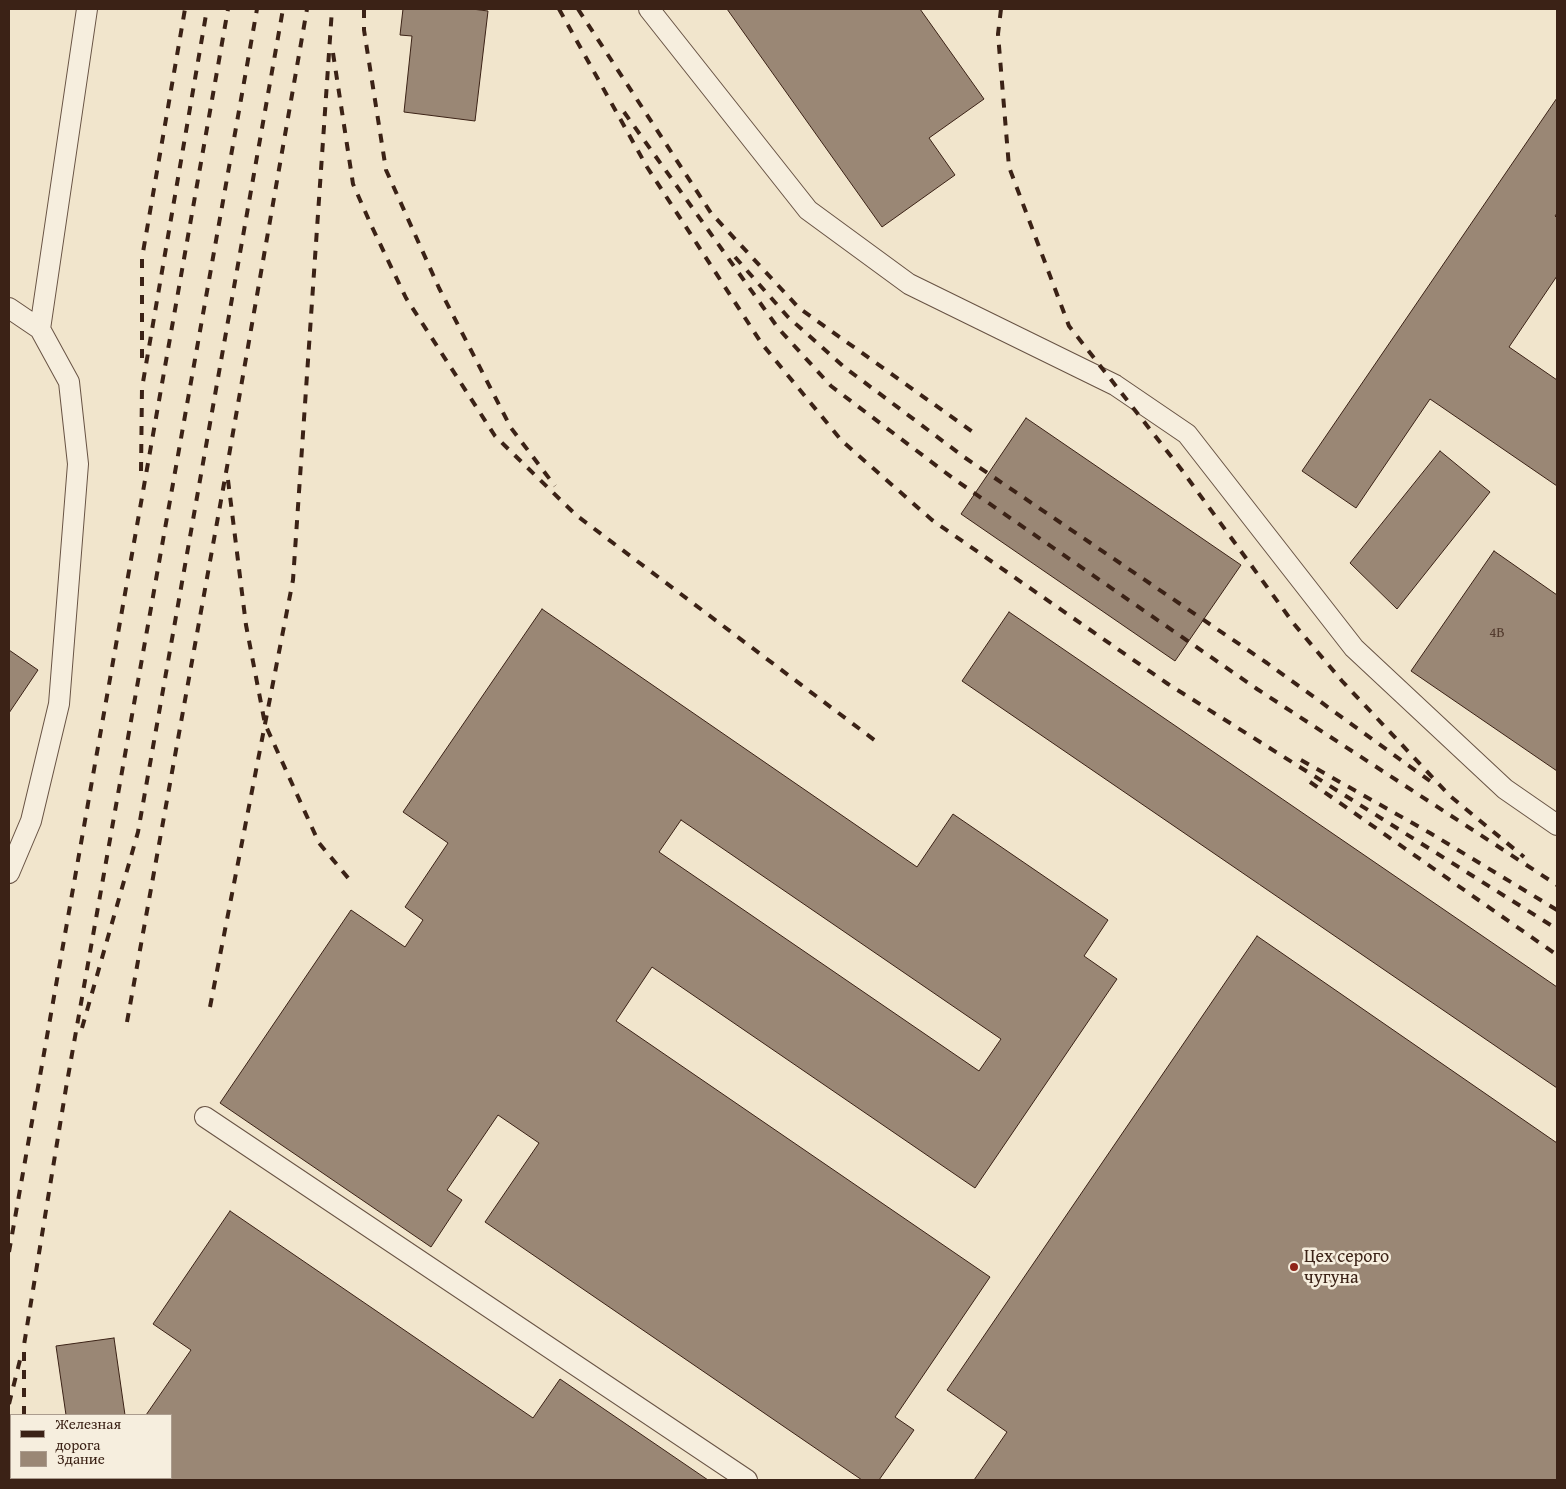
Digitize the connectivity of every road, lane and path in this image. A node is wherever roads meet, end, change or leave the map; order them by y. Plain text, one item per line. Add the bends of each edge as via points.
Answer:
1 (87, 9) edge
2 (649, 9) edge
3 (9, 308) edge
4 (40, 329) junction
5 (1557, 825) edge
6 (9, 873) edge
7 (205, 1117) dead end
8 (747, 1480) edge

1 - 4 lane
2 - 5 lane via 808,210 909,284 1115,385 1188,434 1354,648 1505,789
3 - 4 lane
4 - 6 lane via 69,382 78,464 59,704 31,821
7 - 8 lane

